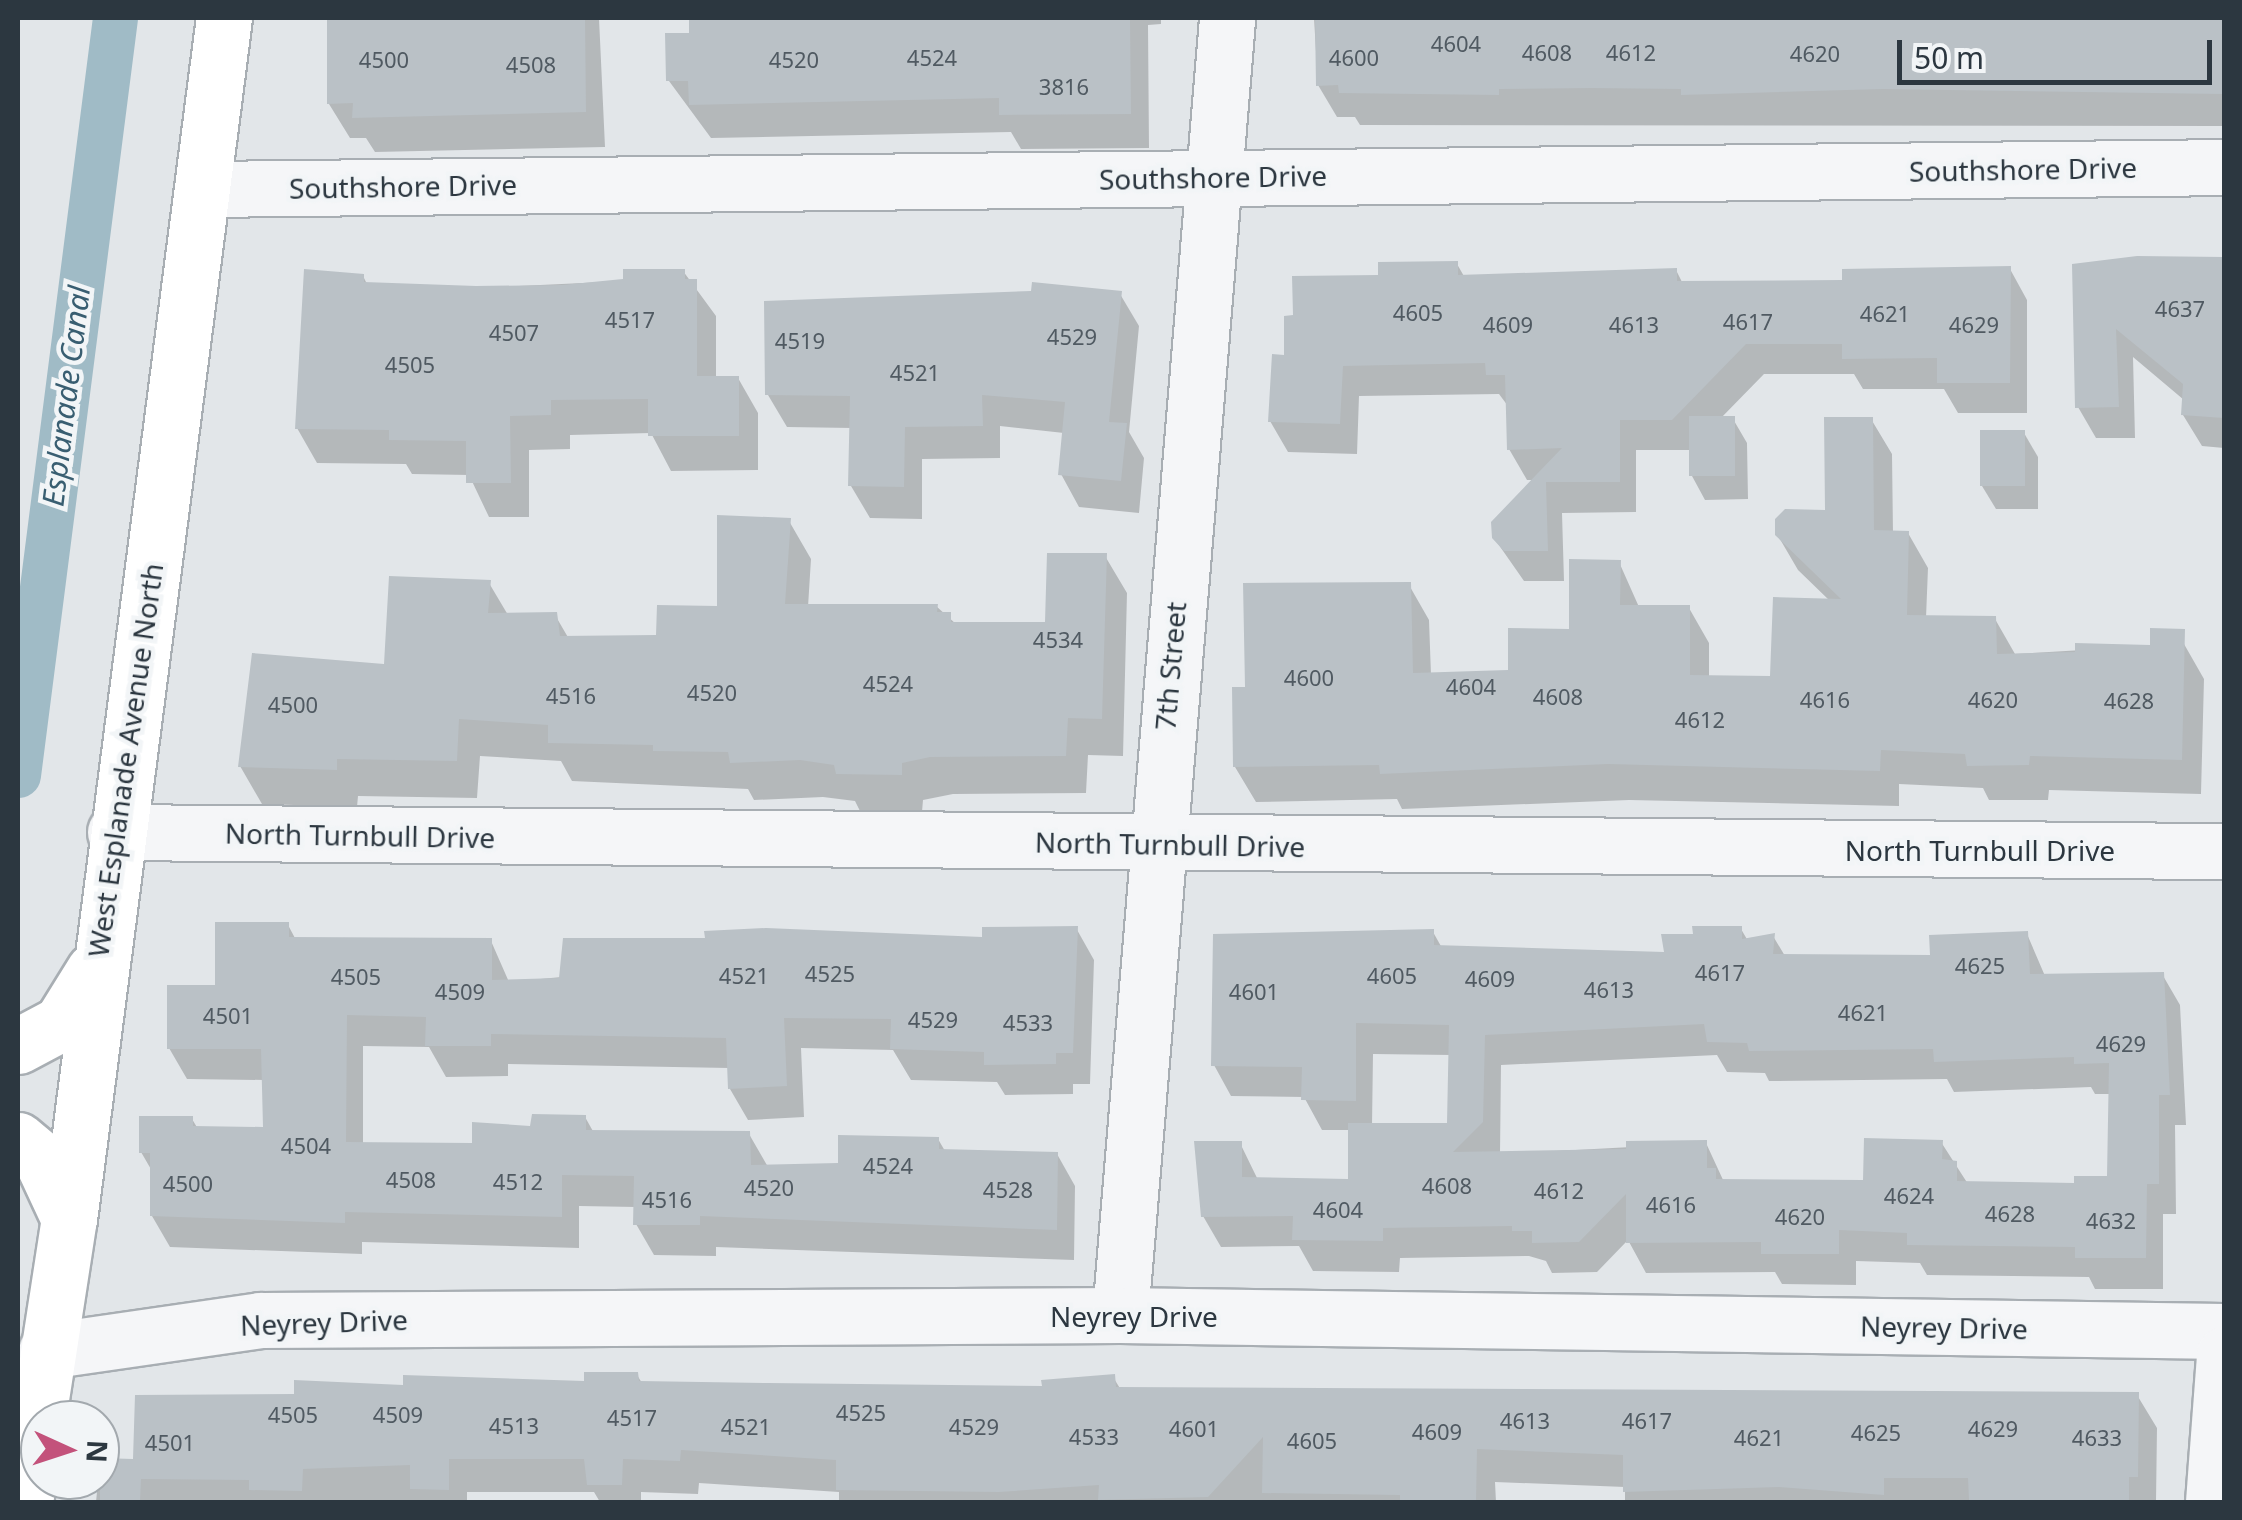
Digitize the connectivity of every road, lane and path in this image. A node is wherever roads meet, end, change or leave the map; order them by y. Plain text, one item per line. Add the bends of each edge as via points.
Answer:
1 (224, 18) edge
2 (1227, 18) edge
3 (2224, 167) edge
4 (1212, 177) junction
5 (202, 189) junction
6 (115, 832) junction
7 (1155, 844) junction
8 (2224, 851) edge
9 (97, 965) junction
10 (18, 1046) edge
11 (18, 1140) edge
12 (69, 1219) junction
13 (1120, 1315) junction
14 (2224, 1331) edge
15 (46, 1351) junction
16 (2224, 1354) edge
17 (25, 1502) edge
18 (2213, 1502) edge

1 - 5 main road, West Esplanade Avenue North
2 - 4 street, 7th Street
3 - 4 street, Southshore Drive
4 - 5 street, Southshore Drive
4 - 7 street, 7th Street
5 - 6 main road, West Esplanade Avenue North
6 - 7 street, North Turnbull Drive
6 - 9 main road, West Esplanade Avenue North
7 - 8 street, North Turnbull Drive
7 - 13 street, 7th Street
9 - 10 main road via 62,1023
9 - 12 main road, West Esplanade Avenue North
11 - 12 main road via 41,1159
12 - 15 main road, West Esplanade Avenue North
13 - 14 street, Neyrey Drive
13 - 15 street, Neyrey Drive via 260,1320
15 - 17 main road, West Esplanade Avenue North
16 - 18 street

